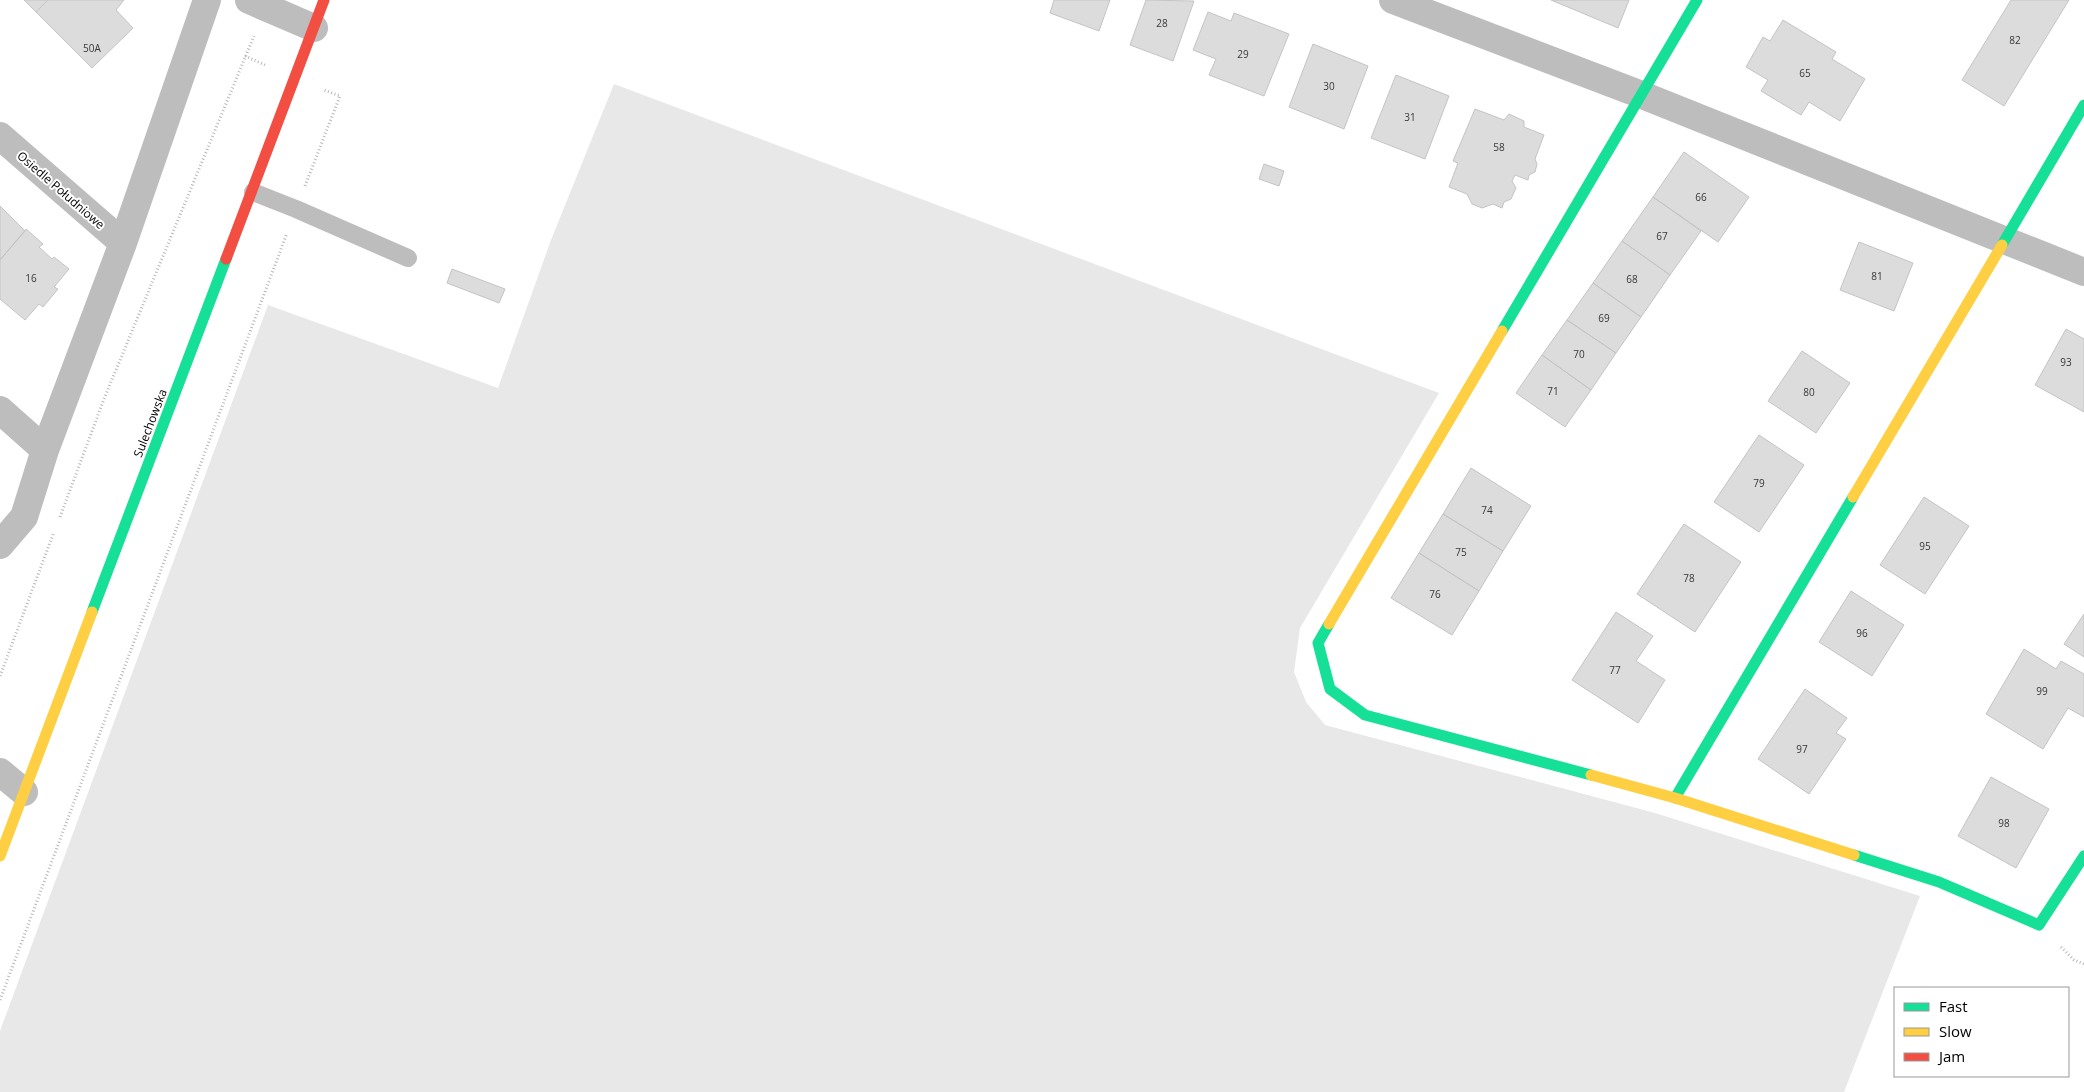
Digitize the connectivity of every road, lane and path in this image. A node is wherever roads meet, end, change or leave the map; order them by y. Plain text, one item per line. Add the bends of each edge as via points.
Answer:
1 (207, 0) edge
2 (324, 0) edge
3 (1393, 0) edge
4 (1697, 0) edge
5 (258, 4) edge
6 (314, 28) junction
7 (245, 56) junction
8 (295, 79) junction
9 (1642, 94) junction
10 (2084, 104) edge
11 (0, 136) edge
12 (253, 192) junction
13 (296, 209) junction
14 (2004, 241) junction
15 (123, 243) junction
16 (408, 258) dead end
17 (2084, 272) edge
18 (0, 410) edge
19 (45, 450) junction
20 (59, 520) dead end
21 (55, 529) dead end
22 (0, 545) edge
23 (0, 676) edge
24 (0, 772) edge
25 (24, 792) junction
26 (1675, 798) junction
27 (0, 856) edge
28 (2084, 856) edge
29 (0, 1000) edge

1 - 15 street
2 - 6 street, Sulechowska
3 - 9 street
4 - 9 street
5 - 6 street
5 - 7 path
6 - 8 street, Sulechowska
7 - 8 path
7 - 20 path via 104,399
8 - 12 street, Sulechowska
8 - 13 path via 340,96
9 - 14 street
9 - 26 street via 1318,643 1330,689 1365,715
10 - 14 street
11 - 15 street, Osiedle Południowe
12 - 13 lane
12 - 25 street, Sulechowska
13 - 16 lane
13 - 29 path
14 - 17 street
14 - 26 street
15 - 19 street
18 - 19 street
19 - 22 street via 24,517
21 - 23 path
24 - 25 street
25 - 27 street, Sulechowska
26 - 28 street via 1939,882 2039,925

